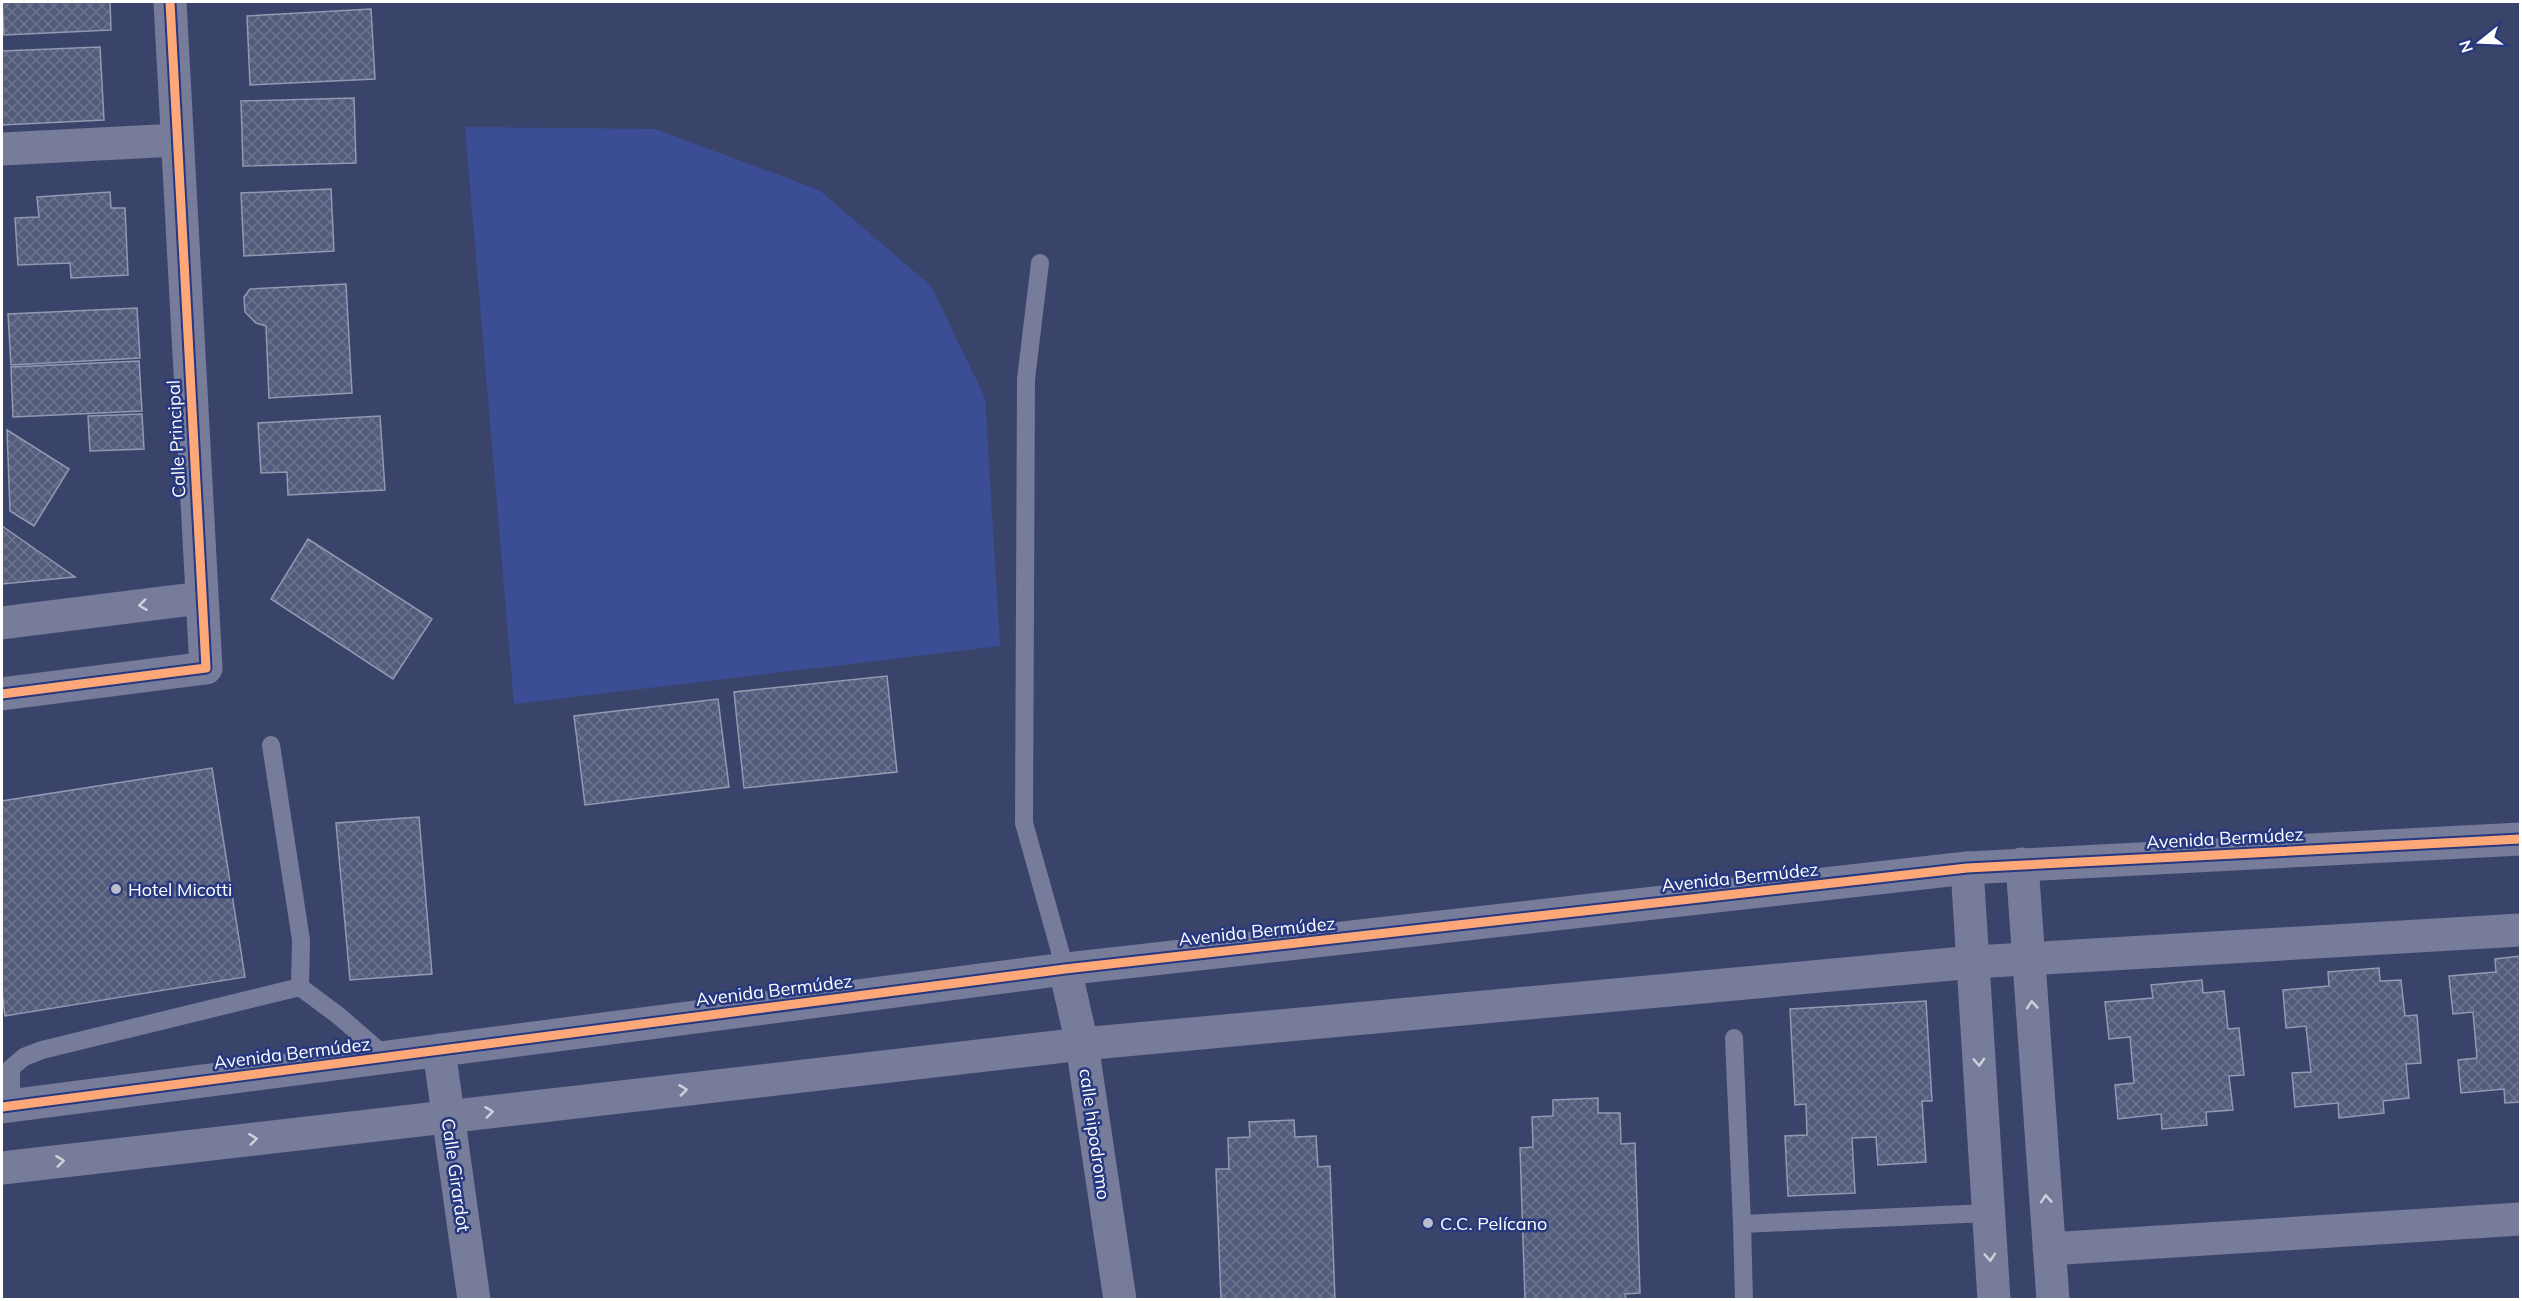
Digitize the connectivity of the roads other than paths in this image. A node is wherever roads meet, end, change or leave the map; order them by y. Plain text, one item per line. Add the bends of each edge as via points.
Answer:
1 (170, 2) edge
2 (177, 140) junction
3 (2, 149) edge
4 (1040, 263) dead end
5 (201, 598) junction
6 (2, 623) edge
7 (2, 694) edge
8 (271, 745) dead end
9 (2520, 839) edge
10 (2022, 864) junction
11 (1967, 868) junction
12 (2520, 930) edge
13 (2028, 959) junction
14 (1974, 962) junction
15 (1065, 969) junction
16 (300, 987) junction
17 (1734, 1038) dead end
18 (1082, 1044) junction
19 (439, 1050) junction
20 (386, 1057) junction
21 (6, 1106) edge
22 (448, 1117) junction
23 (2, 1168) edge
24 (1987, 1213) junction
25 (2520, 1219) edge
26 (1742, 1224) junction
27 (2049, 1249) junction
28 (474, 1299) edge
29 (1120, 1299) edge
30 (1744, 1299) edge
31 (1994, 1299) edge
32 (2053, 1299) edge

1 - 2 street, Calle Principal
2 - 3 street
2 - 5 street, Calle Principal
4 - 15 lane via 1026,379 1024,822
5 -> 6 street
5 - 7 street, Calle Principal via 206,668
8 - 16 lane via 301,940
9 - 10 street, Avenida Bermúdez
10 - 11 street, Avenida Bermúdez
10 - 13 street
11 - 14 street
11 - 15 street, Avenida Bermúdez
12 - 13 street
13 - 14 street
27 -> 13 street
14 - 18 street
14 -> 24 street
15 - 18 street, calle hipodromo
15 - 19 street, Avenida Bermúdez
16 - 20 lane
16 - 21 lane via 33,1053 11,1068
17 - 26 lane
22 -> 18 street
18 - 29 street, calle hipodromo
19 - 20 street, Avenida Bermúdez
19 - 22 street, Calle Girardot
20 - 21 street, Avenida Bermúdez
23 -> 22 street
22 - 28 street, Calle Girardot
24 - 26 lane
24 -> 31 street
25 - 27 street
26 - 30 lane
27 - 32 street

